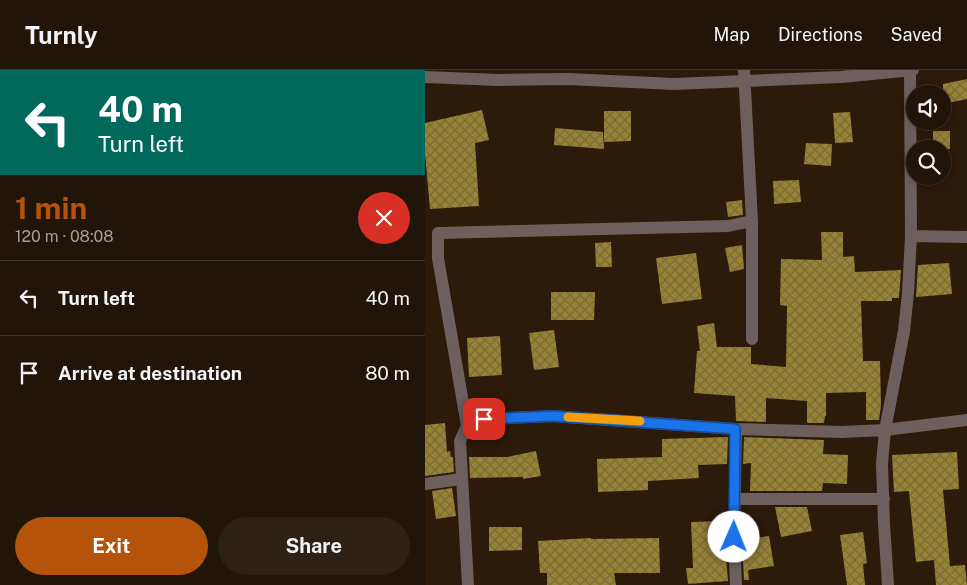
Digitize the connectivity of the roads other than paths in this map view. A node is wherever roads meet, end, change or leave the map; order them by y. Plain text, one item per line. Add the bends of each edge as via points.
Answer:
1 (911, 70) edge
2 (744, 76) edge
3 (425, 77) edge
4 (752, 221) junction
5 (431, 233) edge
6 (911, 236) junction
7 (967, 237) edge
8 (753, 339) dead end
9 (967, 420) edge
10 (467, 426) junction
11 (735, 429) junction
12 (885, 430) junction
13 (461, 479) junction
14 (425, 484) edge
15 (884, 498) junction
16 (735, 499) junction
17 (468, 585) edge
18 (736, 585) edge
19 (888, 585) edge

1 - 2 street via 841,77
1 - 6 street
2 - 3 street via 674,84
2 - 4 street
4 - 5 street via 728,226
4 - 8 street
5 - 10 street
6 - 7 street
6 - 12 street via 904,331
9 - 12 street
10 - 11 street via 484,419 553,416
10 - 13 street via 460,441
11 - 12 street
11 - 16 street
12 - 15 street
13 - 14 street
13 - 17 street
15 - 16 street
15 - 19 street
16 - 18 street

